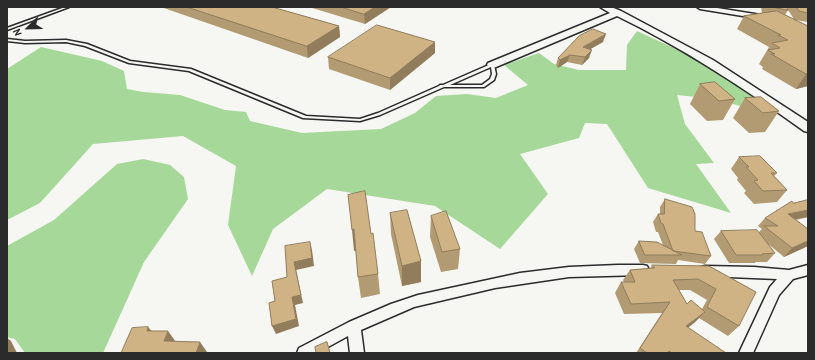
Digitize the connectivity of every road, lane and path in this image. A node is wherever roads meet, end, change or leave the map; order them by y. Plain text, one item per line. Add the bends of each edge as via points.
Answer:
1 (68, 7) edge
2 (604, 7) edge
3 (700, 7) edge
4 (618, 13) junction
5 (767, 19) edge
6 (7, 29) edge
7 (7, 40) edge
8 (492, 65) junction
9 (441, 86) junction
10 (808, 128) edge
11 (656, 270) edge
12 (808, 270) edge
13 (694, 271) edge
14 (789, 275) junction
15 (354, 326) junction
16 (304, 353) edge
17 (357, 353) edge
18 (746, 353) edge

1 - 6 lane
2 - 4 street
3 - 5 street
4 - 8 street
4 - 10 street via 708,60
7 - 9 lane via 66,41 86,45 129,62 190,70 305,116 360,120
8 - 9 lane
8 - 9 lane via 492,80 483,86
11 - 15 street via 618,269 539,275 480,285 409,303
12 - 14 street
13 - 14 street
14 - 18 street via 774,291
15 - 16 street
15 - 17 street

